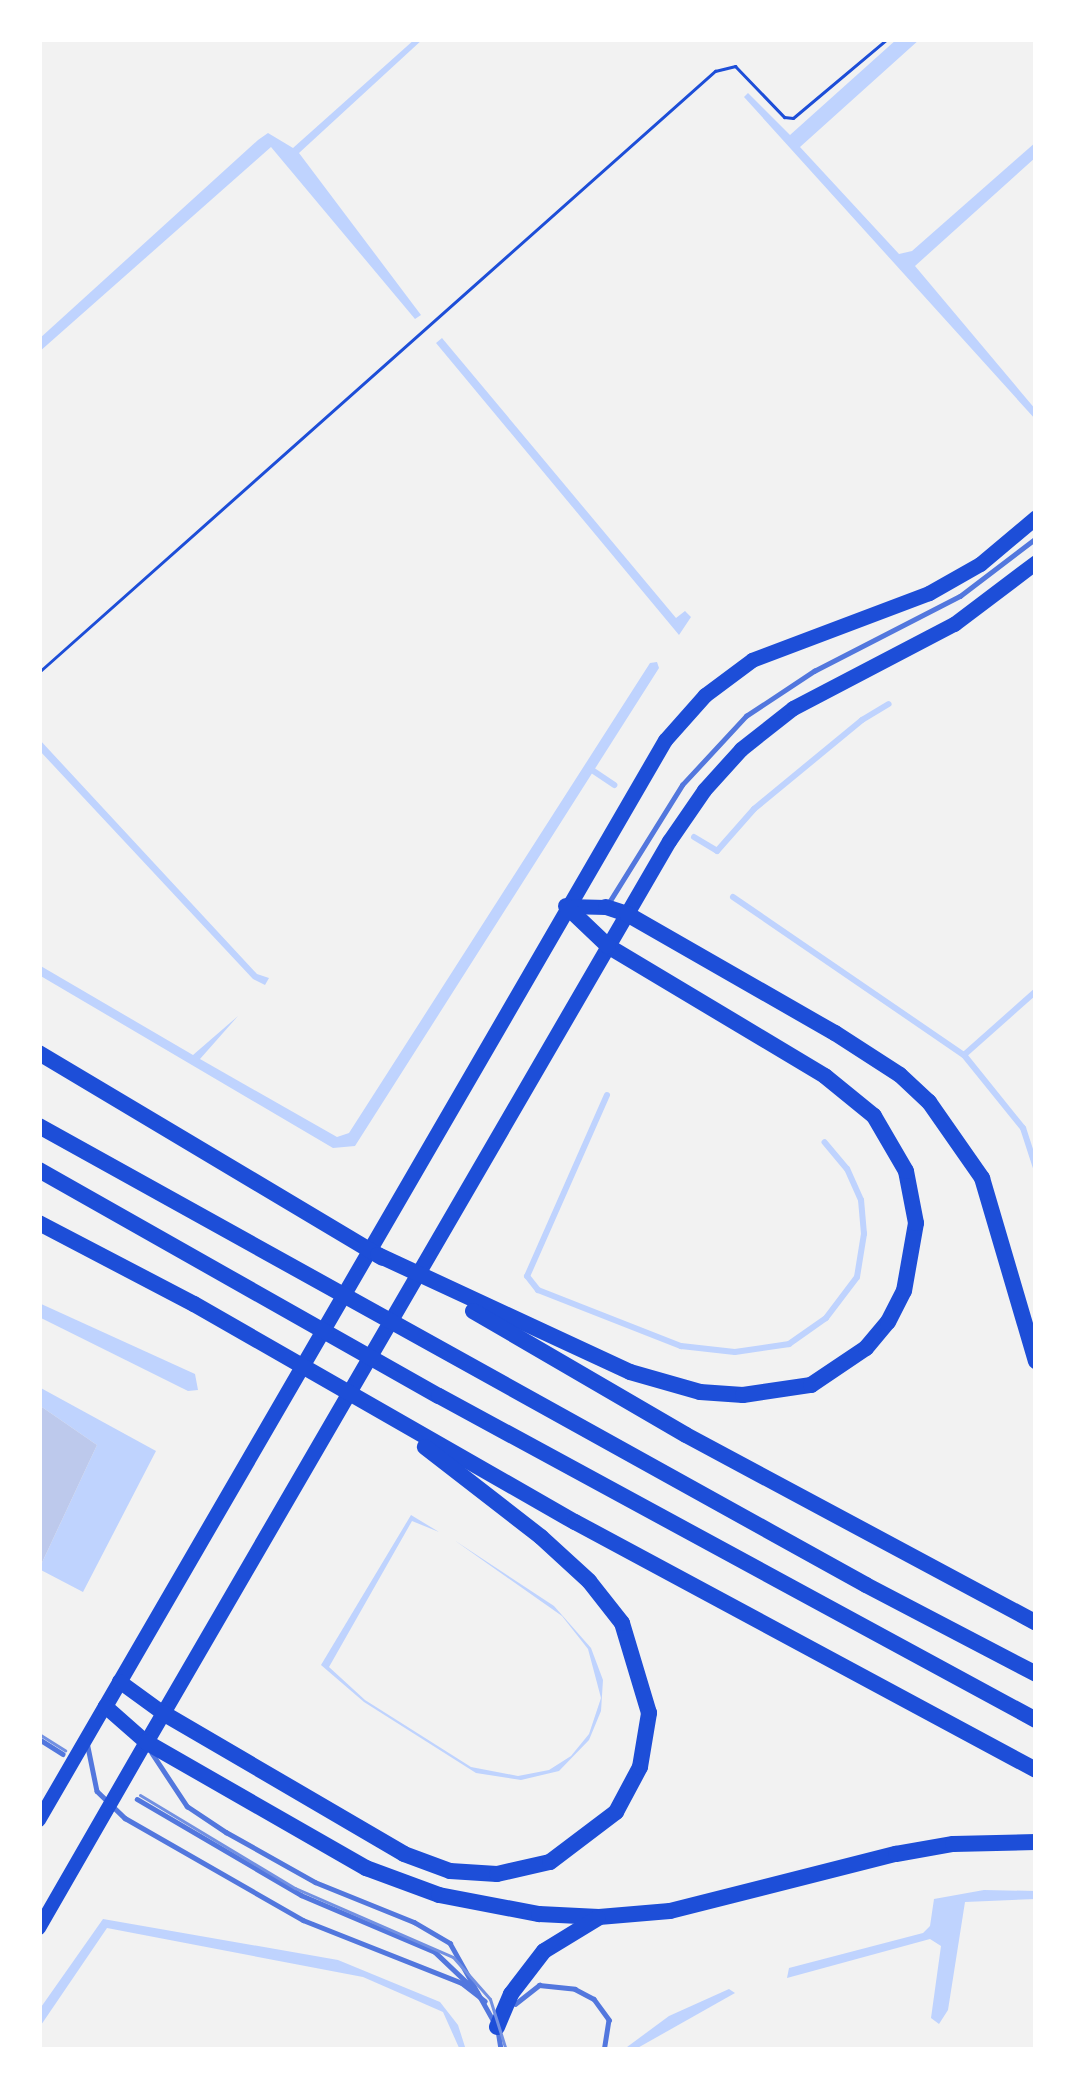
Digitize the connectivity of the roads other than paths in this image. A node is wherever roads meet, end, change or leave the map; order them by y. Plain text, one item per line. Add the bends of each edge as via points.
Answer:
1 (1036, 517) edge
2 (1036, 538) edge
3 (1036, 562) edge
4 (566, 906) junction
5 (605, 907) junction
6 (627, 914) junction
7 (608, 946) junction
8 (39, 1053) edge
9 (39, 1126) edge
10 (39, 1170) edge
11 (39, 1223) edge
12 (378, 1256) junction
13 (1036, 1360) edge
14 (393, 1418) junction
15 (1036, 1623) edge
16 (1036, 1674) edge
17 (119, 1681) junction
18 (105, 1706) junction
19 (163, 1713) junction
20 (1036, 1720) edge
21 (87, 1737) junction
22 (39, 1739) edge
23 (146, 1742) junction
24 (63, 1754) dead end
25 (1036, 1770) edge
26 (137, 1799) dead end
27 (111, 1804) junction
28 (39, 1820) edge
29 (1036, 1842) edge
30 (599, 1917) junction
31 (39, 1928) edge
32 (484, 2001) junction
33 (497, 2027) junction
34 (501, 2050) edge
35 (604, 2050) edge

1 - 4 main road via 929,593 781,645 724,679 665,740
2 - 5 lane via 960,596 746,716 682,784
3 - 6 main road via 954,624 821,692 741,749 685,815
4 - 5 main road
4 - 7 highway
4 - 17 main road
5 - 6 highway
5 - 7 lane
6 - 7 main road
6 - 13 highway via 869,1054 929,1102 982,1178
7 - 12 highway via 825,1076 874,1116 906,1171 916,1223 904,1291 888,1322 812,1385 700,1392 630,1372
7 - 19 main road
8 - 12 highway
9 - 16 highway
10 - 20 highway
11 - 14 highway
12 - 15 highway via 686,1435
14 - 19 highway via 541,1537 622,1623 649,1713 640,1767 616,1812 550,1862 497,1874 450,1870 404,1854
14 - 25 highway
17 - 18 main road
17 - 19 main road
18 - 21 main road
18 - 23 main road
19 - 23 main road
21 - 27 lane via 97,1791
21 - 28 main road
22 - 24 lane
23 - 27 main road
23 - 30 highway via 400,1881 478,1904
23 - 32 lane via 187,1806 315,1882 438,1935 460,1954
26 - 32 lane via 301,1895 435,1952
27 - 31 main road
27 - 32 lane via 262,1899 462,1983
29 - 30 highway via 953,1844 712,1903
30 - 33 highway via 544,1951
32 - 33 lane
33 - 34 lane
33 - 35 lane via 526,1994 558,1984 603,2010

